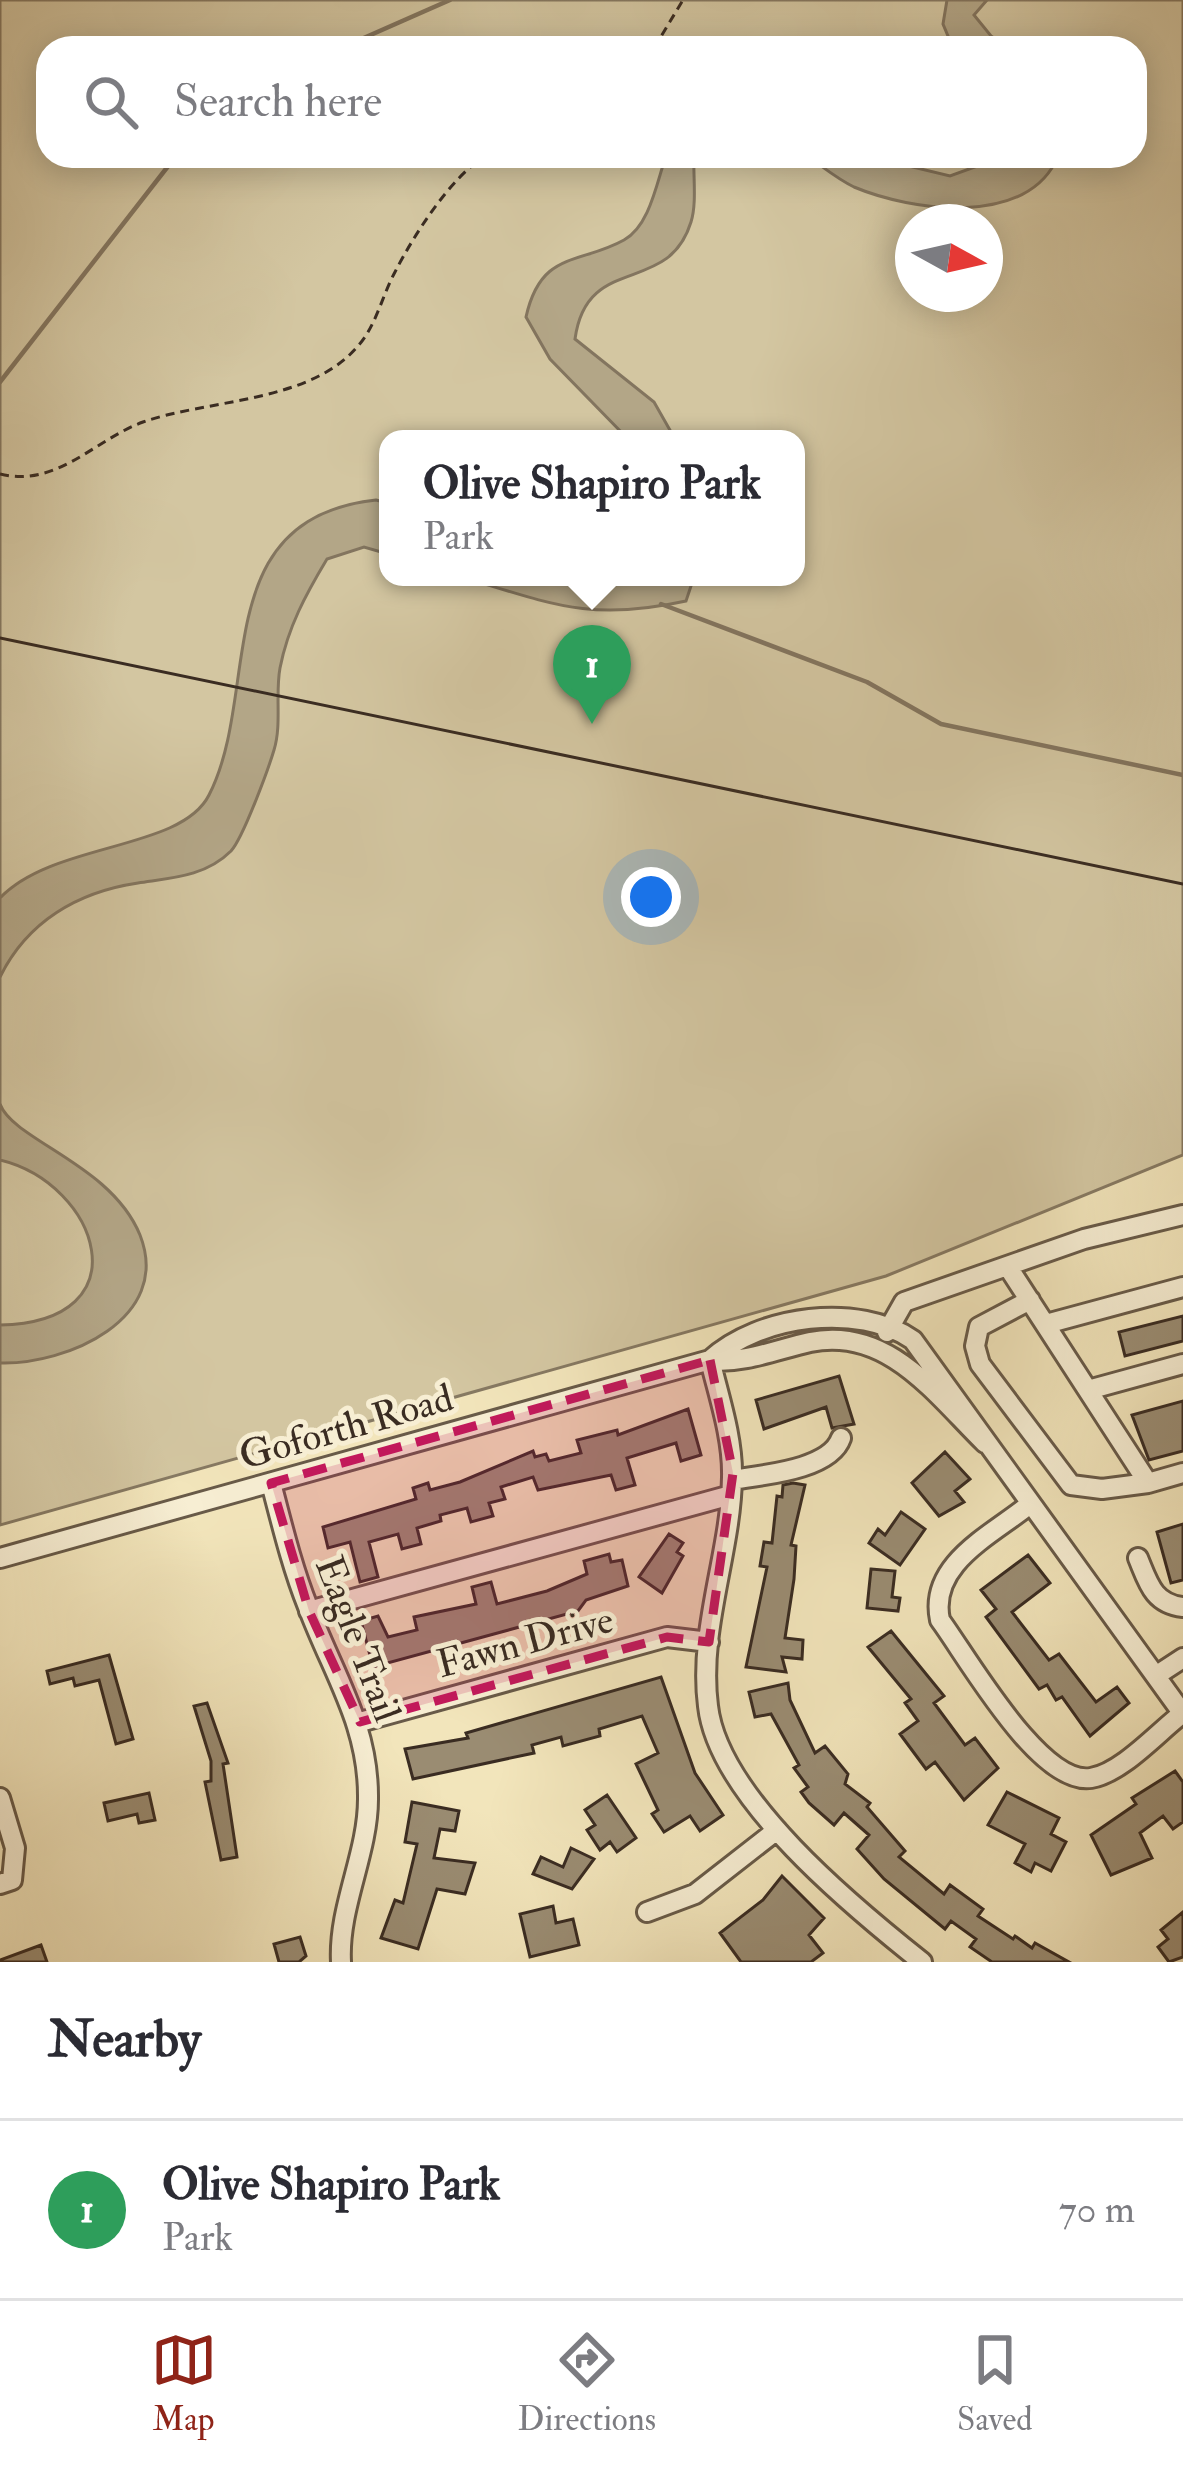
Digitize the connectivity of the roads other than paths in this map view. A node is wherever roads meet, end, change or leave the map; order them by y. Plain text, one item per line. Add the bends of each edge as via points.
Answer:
1 (1183, 1215) edge
2 (1008, 1267) junction
3 (1183, 1287) edge
4 (1030, 1300) junction
5 (891, 1324) junction
6 (1046, 1324) junction
7 (879, 1347) junction
8 (710, 1360) junction
9 (1183, 1364) edge
10 (1088, 1390) junction
11 (841, 1438) dead end
12 (985, 1443) junction
13 (1183, 1473) edge
14 (1148, 1483) junction
15 (271, 1484) junction
16 (731, 1487) junction
17 (1030, 1504) junction
18 (0, 1558) edge
19 (1138, 1558) dead end
20 (1183, 1607) edge
21 (309, 1611) junction
22 (709, 1642) junction
23 (1183, 1658) edge
24 (1157, 1675) junction
25 (1183, 1714) edge
26 (360, 1722) junction
27 (0, 1798) edge
28 (777, 1830) junction
29 (0, 1884) edge
30 (647, 1912) dead end
31 (341, 1962) edge
32 (922, 1962) edge

1 - 2 street
2 - 4 street
2 - 5 street via 904,1302
3 - 6 street
4 - 6 street
4 - 14 street via 979,1328 980,1364 1071,1485
5 - 7 street
5 - 8 street, Goforth Road via 832,1316 724,1346
5 - 12 street via 929,1358
6 - 10 street
7 - 8 street, Goforth Road via 837,1339
7 - 12 street
8 - 15 street, Goforth Road
8 - 16 street
9 - 10 street
10 - 14 street
11 - 16 street via 817,1460
12 - 17 street
13 - 14 street
15 - 18 street, Goforth Road
15 - 21 street, Eagle Trail
16 - 21 street
16 - 22 street
17 - 24 street
17 - 25 street via 946,1572 937,1605 1030,1745 1059,1771 1088,1779
19 - 20 street via 1152,1593
21 - 26 street, Eagle Trail
22 - 26 street, Fawn Drive via 667,1637
22 - 28 street via 714,1732
23 - 24 street
24 - 25 street
26 - 31 street, Eagle Trail via 367,1820
27 - 29 street via 15,1848 12,1880
28 - 30 street via 695,1894
28 - 32 street

